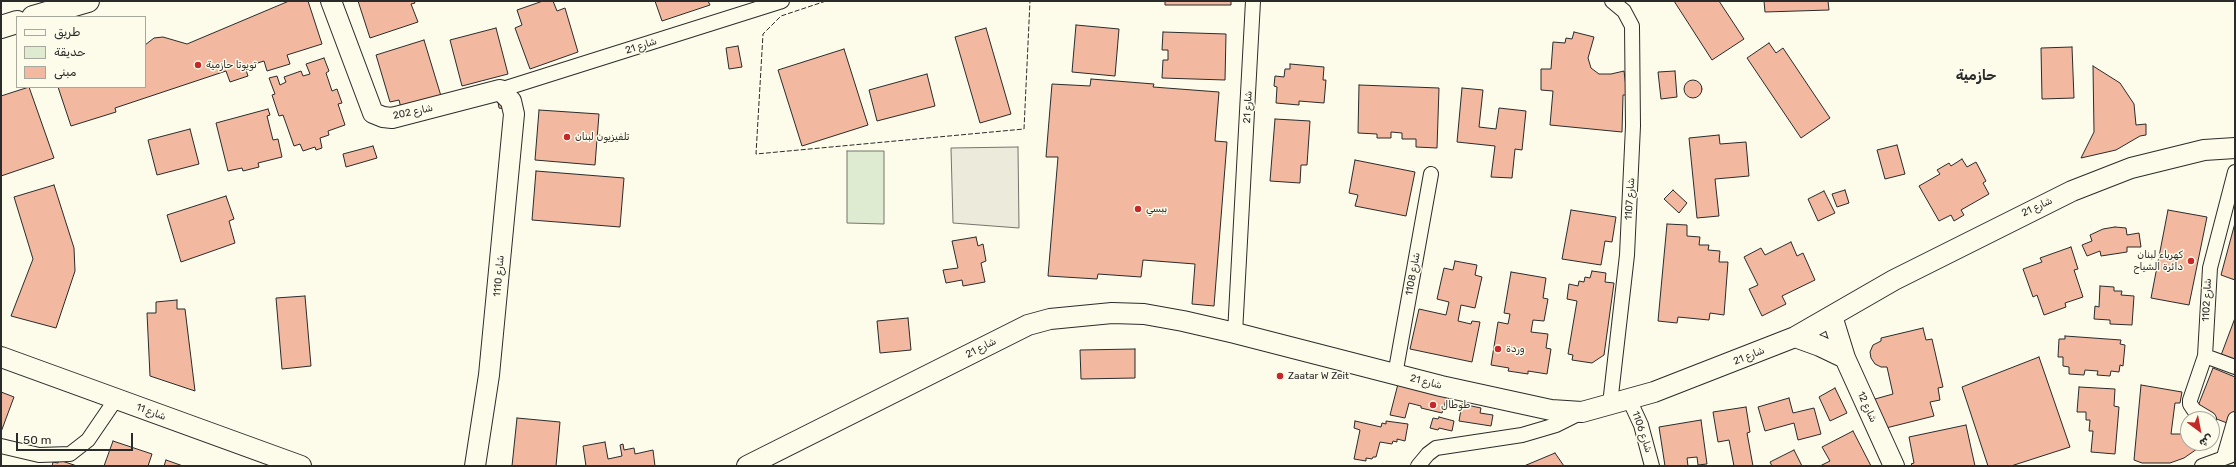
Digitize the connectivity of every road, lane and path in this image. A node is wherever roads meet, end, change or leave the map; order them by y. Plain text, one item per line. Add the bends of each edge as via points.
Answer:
1 (88, 1) edge
2 (331, 1) edge
3 (782, 1) edge
4 (1253, 1) edge
5 (1612, 1) edge
6 (36, 16) edge
7 (16, 22) edge
8 (1, 27) edge
9 (500, 90) junction
10 (2235, 148) edge
11 (2235, 172) edge
12 (1431, 174) dead end
13 (1832, 316) junction
14 (1236, 332) junction
15 (1795, 337) junction
16 (2205, 356) junction
17 (1, 357) edge
18 (1845, 358) junction
19 (2235, 367) edge
20 (1395, 375) junction
21 (116, 399) junction
22 (1629, 399) junction
23 (1610, 404) junction
24 (2196, 411) edge
25 (1582, 412) junction
26 (2220, 422) edge
27 (2233, 424) edge
28 (1, 446) edge
29 (2229, 455) edge
30 (1895, 462) edge
31 (301, 466) edge
32 (475, 466) edge
33 (747, 466) edge
34 (1418, 466) edge
35 (1652, 466) edge
36 (2202, 466) edge

1 - 6 highway
2 - 9 main road, شارع 202 via 373,113 392,118
3 - 9 street, شارع 21
4 - 14 street, شارع 21
5 - 23 street, شارع 1107 via 1624,11 1632,26 1633,126 1627,255
7 - 8 highway
9 - 32 main road, شارع 1110 via 511,101 514,114 490,375
10 - 13 main road, شارع 21 via 2204,150 2131,168 2072,191 1894,280
11 - 16 street, شارع 1102 via 2210,268
12 - 20 street, شارع 1108
13 - 15 main road, شارع 21
13 - 18 main road, شارع 12
14 - 20 main road, شارع 21
14 - 33 main road, شارع 21 via 1144,314 1112,313 1050,319 1028,324
15 - 18 main road
15 - 22 main road, شارع 21 via 1677,384
16 - 19 street
16 - 24 street, شارع 1102 via 2190,404
17 - 21 main road, شارع 11
18 - 30 main road, شارع 12
20 - 25 main road, شارع 21 via 1551,410
21 - 28 street via 88,440 70,454 38,454
21 - 31 main road, شارع 11
22 - 23 main road, شارع 21
22 - 35 street, شارع 1106 via 1641,425
23 - 25 main road, شارع 21
25 - 34 street via 1556,425 1522,435 1436,448
26 - 27 street
27 - 29 street
29 - 36 street

